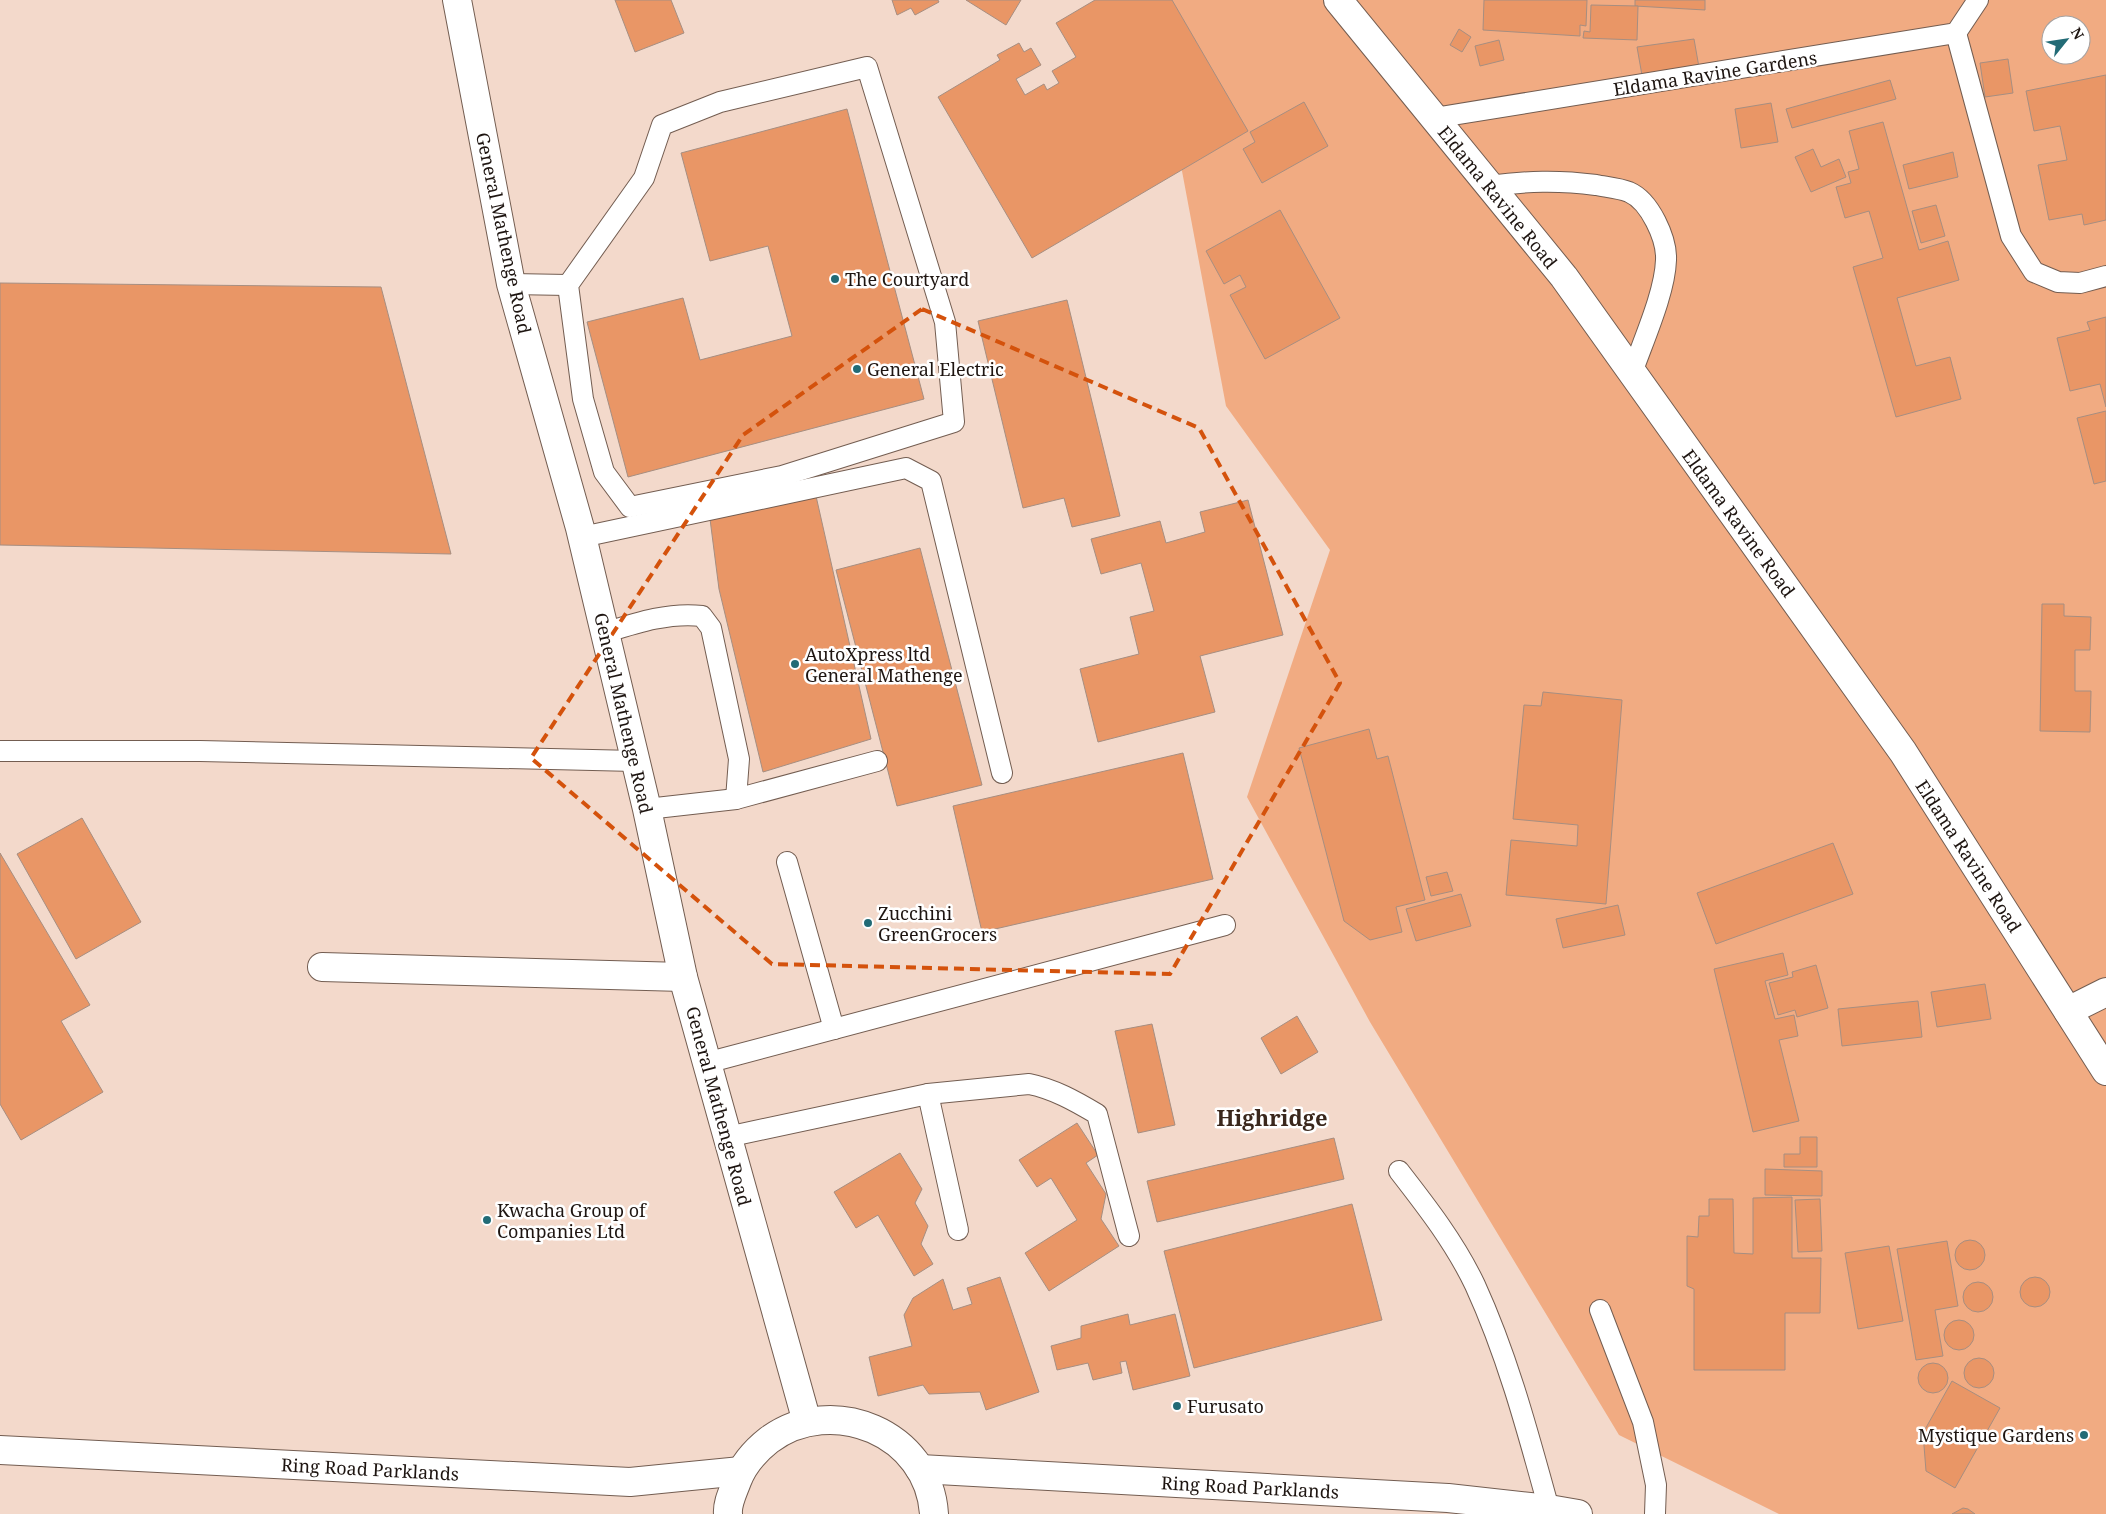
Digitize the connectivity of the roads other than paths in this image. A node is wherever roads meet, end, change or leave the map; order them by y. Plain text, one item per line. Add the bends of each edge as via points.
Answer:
1 (457, 0) edge
2 (1338, 0) edge
3 (1978, 0) edge
4 (1956, 33) junction
5 (1434, 118) junction
6 (1489, 186) junction
7 (2106, 276) edge
8 (511, 284) junction
9 (568, 285) junction
10 (1632, 373) junction
11 (582, 537) junction
12 (604, 633) junction
13 (0, 751) edge
14 (877, 761) dead end
15 (635, 762) junction
16 (1002, 772) dead end
17 (736, 799) junction
18 (647, 809) junction
19 (787, 862) dead end
20 (1225, 925) dead end
21 (322, 967) dead end
22 (683, 977) junction
23 (2106, 992) edge
24 (2068, 1011) junction
25 (834, 1029) junction
26 (706, 1063) junction
27 (2106, 1070) edge
28 (928, 1094) junction
29 (727, 1137) junction
30 (1399, 1171) dead end
31 (958, 1230) dead end
32 (1129, 1236) dead end
33 (1600, 1310) dead end
34 (807, 1422) junction
35 (0, 1450) edge
36 (920, 1469) junction
37 (740, 1471) junction
38 (1549, 1509) junction
39 (728, 1514) edge
40 (934, 1514) edge
41 (1578, 1514) edge
42 (1655, 1514) edge

1 - 8 street, General Mathenge Road
2 - 5 street, Eldama Ravine Road
3 - 4 lane
4 - 5 lane, Eldama Ravine Gardens
4 - 7 lane via 2011,236 2021,255 2034,272 2058,282 2080,283
5 - 6 street, Eldama Ravine Road
6 - 10 street, Eldama Ravine Road via 1564,277
6 - 10 lane via 1533,180 1600,186 1631,193 1650,211 1662,233 1666,259 1655,306
8 - 9 lane
8 - 11 street, General Mathenge Road
9 - 9 lane via 644,178 662,125 720,102 867,67 945,322 954,422 782,476 630,507 604,472 583,399
10 - 24 street, Eldama Ravine Road via 1903,752
11 - 12 street, General Mathenge Road
11 - 16 lane via 906,468 931,481
12 - 15 street, General Mathenge Road
12 - 17 lane via 648,620 685,614 702,616 711,628 738,759
13 - 15 lane via 200,751
14 - 17 lane
15 - 18 street, General Mathenge Road
17 - 18 lane
18 - 22 street, General Mathenge Road
19 - 25 lane
20 - 25 lane
21 - 22 street
22 - 26 street, General Mathenge Road
23 - 24 street
24 - 27 street, Eldama Ravine Road
25 - 26 lane
26 - 29 street, General Mathenge Road
28 - 29 lane
28 - 31 lane
28 - 32 lane via 1029,1084 1059,1094 1097,1114
29 - 34 street, General Mathenge Road
30 - 38 lane via 1440,1224 1474,1284 1514,1384
33 - 42 lane via 1643,1422 1656,1485
34 - 36 street via 840,1419 871,1427 899,1444
34 - 37 street via 781,1431 758,1448
35 - 37 street, Ring Road Parklands via 630,1482
36 - 38 street, Ring Road Parklands via 1448,1498
36 - 40 street via 933,1501
37 - 39 street
38 - 41 street, Ring Road Parklands

